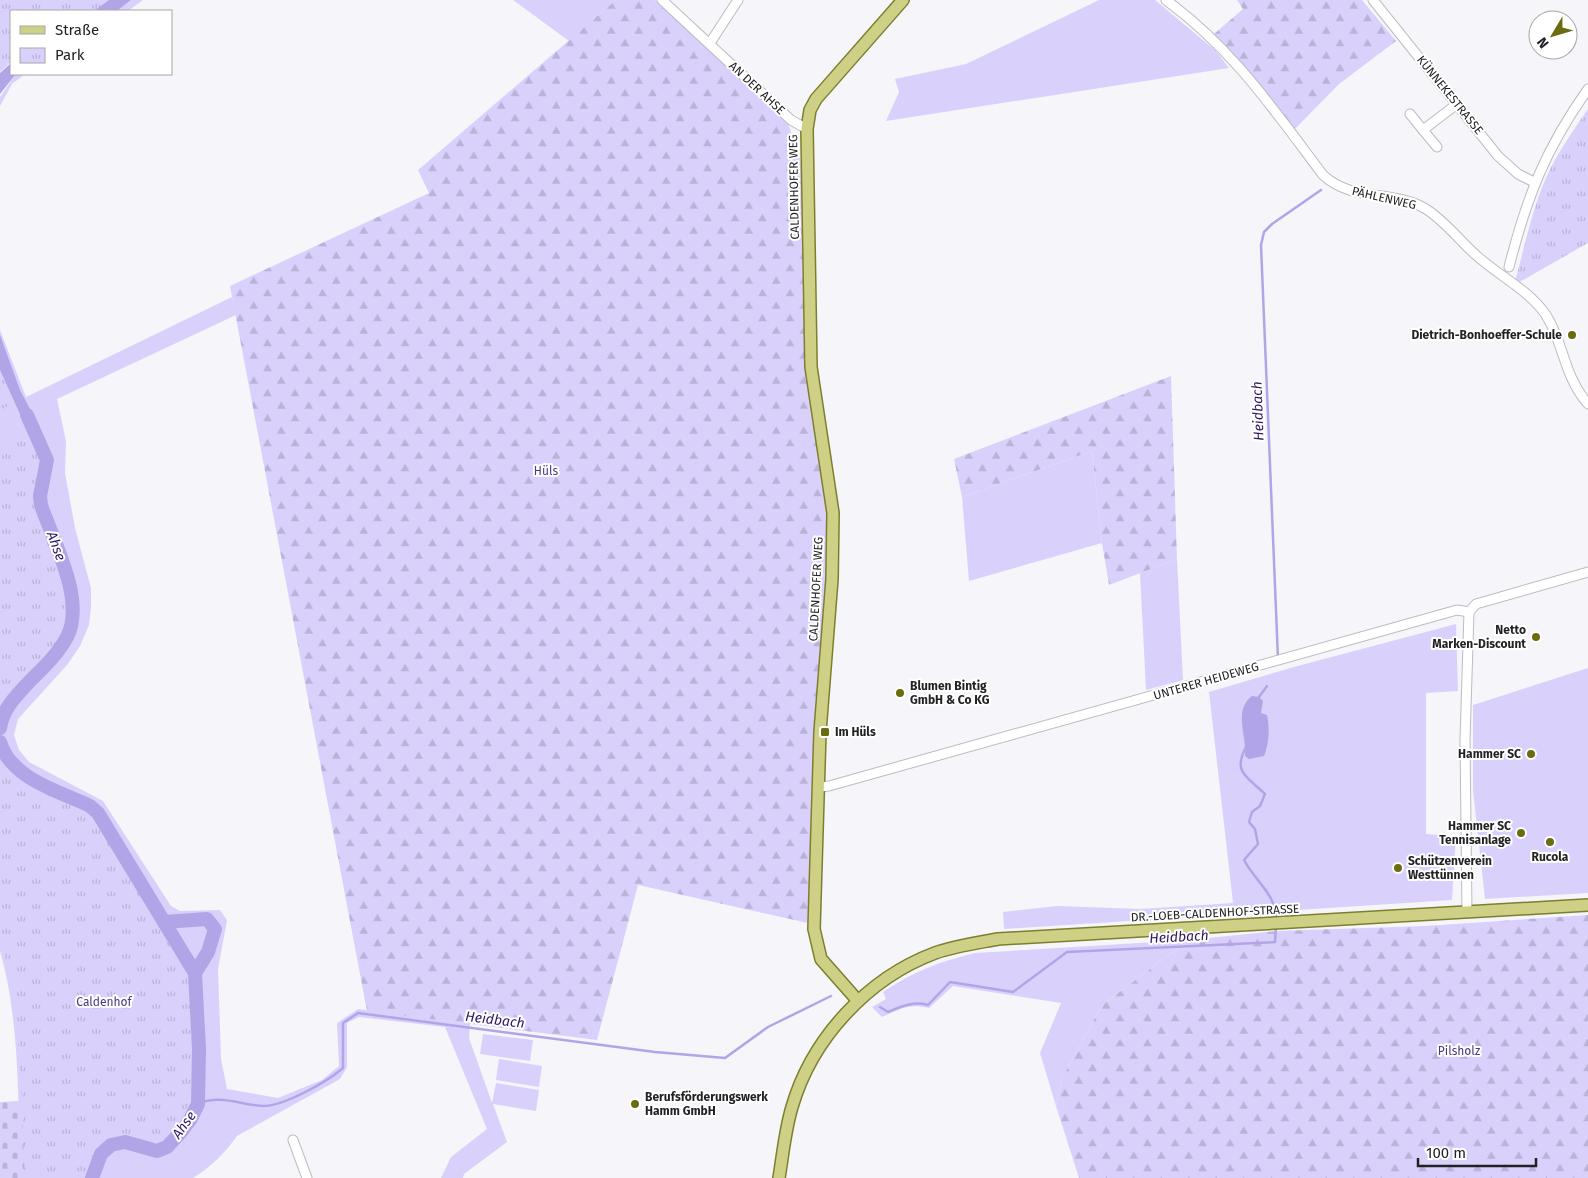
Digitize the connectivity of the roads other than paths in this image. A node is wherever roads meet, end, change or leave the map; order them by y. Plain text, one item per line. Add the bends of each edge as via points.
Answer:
1 (662, 0) edge
2 (738, 0) edge
3 (903, 0) edge
4 (1166, 0) edge
5 (1373, 0) edge
6 (710, 44) junction
7 (1588, 89) edge
8 (1456, 104) junction
9 (1410, 114) dead end
10 (806, 129) junction
11 (1423, 130) junction
12 (1437, 147) dead end
13 (1534, 182) junction
14 (1509, 267) dead end
15 (1588, 404) edge
16 (1588, 572) edge
17 (1469, 612) junction
18 (819, 787) junction
19 (1588, 905) edge
20 (1467, 912) junction
21 (858, 1001) junction
22 (293, 1140) dead end
23 (307, 1178) edge
24 (780, 1178) edge

1 - 6 street, AN DER AHSE
2 - 6 street
3 - 10 main road, CALDENHOFER WEG via 816,98
4 - 15 street, PÄHLENWEG via 1199,25 1245,72 1334,185 1356,193 1399,199 1427,209 1478,257 1530,296 1546,316 1567,370
5 - 8 street, KÜNNEKESTRASSE
6 - 10 street, AN DER AHSE via 791,120
7 - 13 street via 1551,145
8 - 11 street
8 - 13 street, KÜNNEKESTRASSE via 1498,156 1518,174
9 - 11 street
10 - 18 main road, CALDENHOFER WEG via 811,367 833,513
11 - 12 street
13 - 14 street
16 - 17 street, UNTERER HEIDEWEG via 1476,604
17 - 18 street, UNTERER HEIDEWEG via 1457,610
17 - 20 street via 1465,740
18 - 21 main road, CALDENHOFER WEG via 815,939 821,959
19 - 20 main road, DR.-LOEB-CALDENHOF-STRASSE
20 - 21 main road, DR.-LOEB-CALDENHOF-STRASSE via 998,939 936,953 900,970
21 - 24 main road via 823,1041 799,1086 787,1126
22 - 23 street

